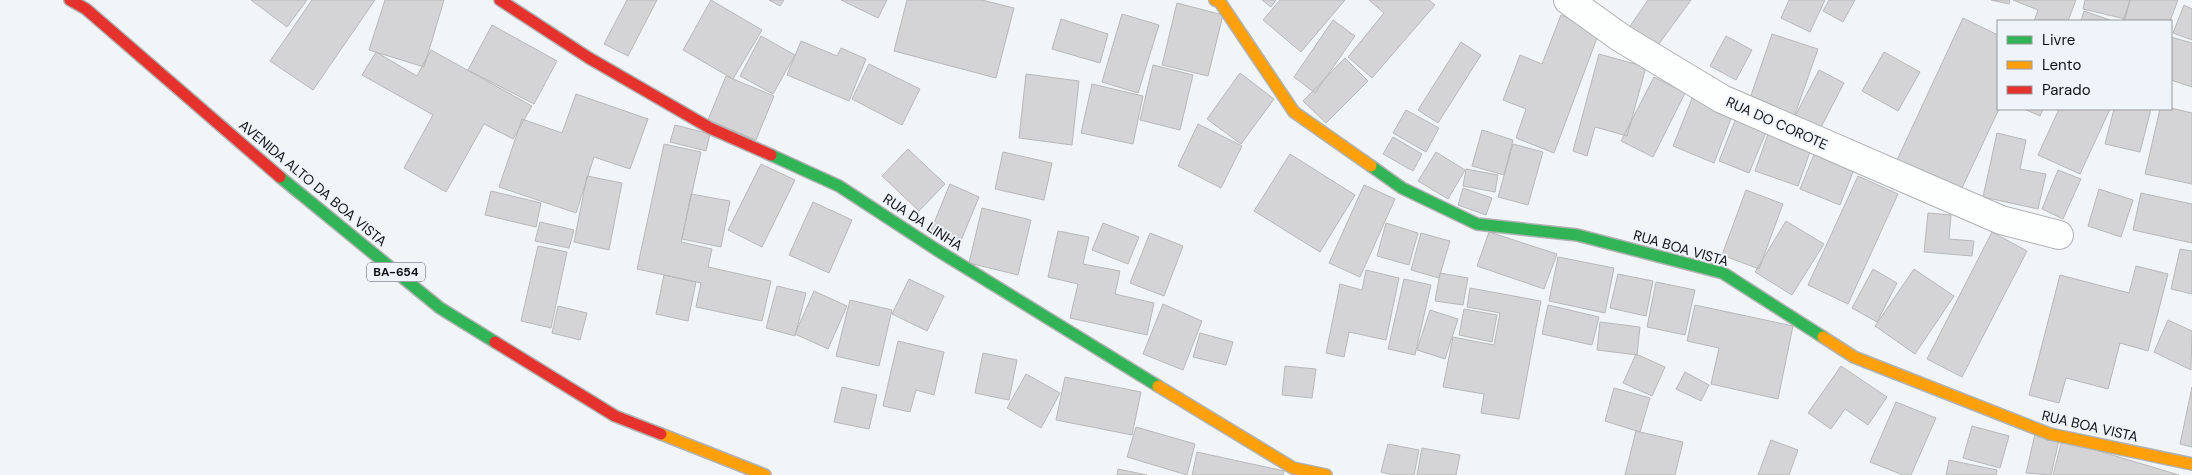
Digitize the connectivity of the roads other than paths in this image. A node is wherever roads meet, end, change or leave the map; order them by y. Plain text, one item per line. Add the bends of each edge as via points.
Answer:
1 (70, 0) edge
2 (500, 0) edge
3 (1215, 0) edge
4 (1568, 0) edge
5 (2059, 234) dead end
6 (2192, 464) edge
7 (765, 475) edge
8 (1326, 475) edge

1 - 7 street, AVENIDA ALTO DA BOA VISTA / BA-654 via 86,9 277,175 440,308 615,416
2 - 8 street, RUA DA LINHA via 589,58 710,128 839,186 1293,468
3 - 6 street, RUA BOA VISTA via 1220,2 1294,112 1402,188 1477,224 1577,235 1724,273 1854,357 2050,434
4 - 5 street, RUA DO COROTE via 1621,38 1722,99 2001,220

